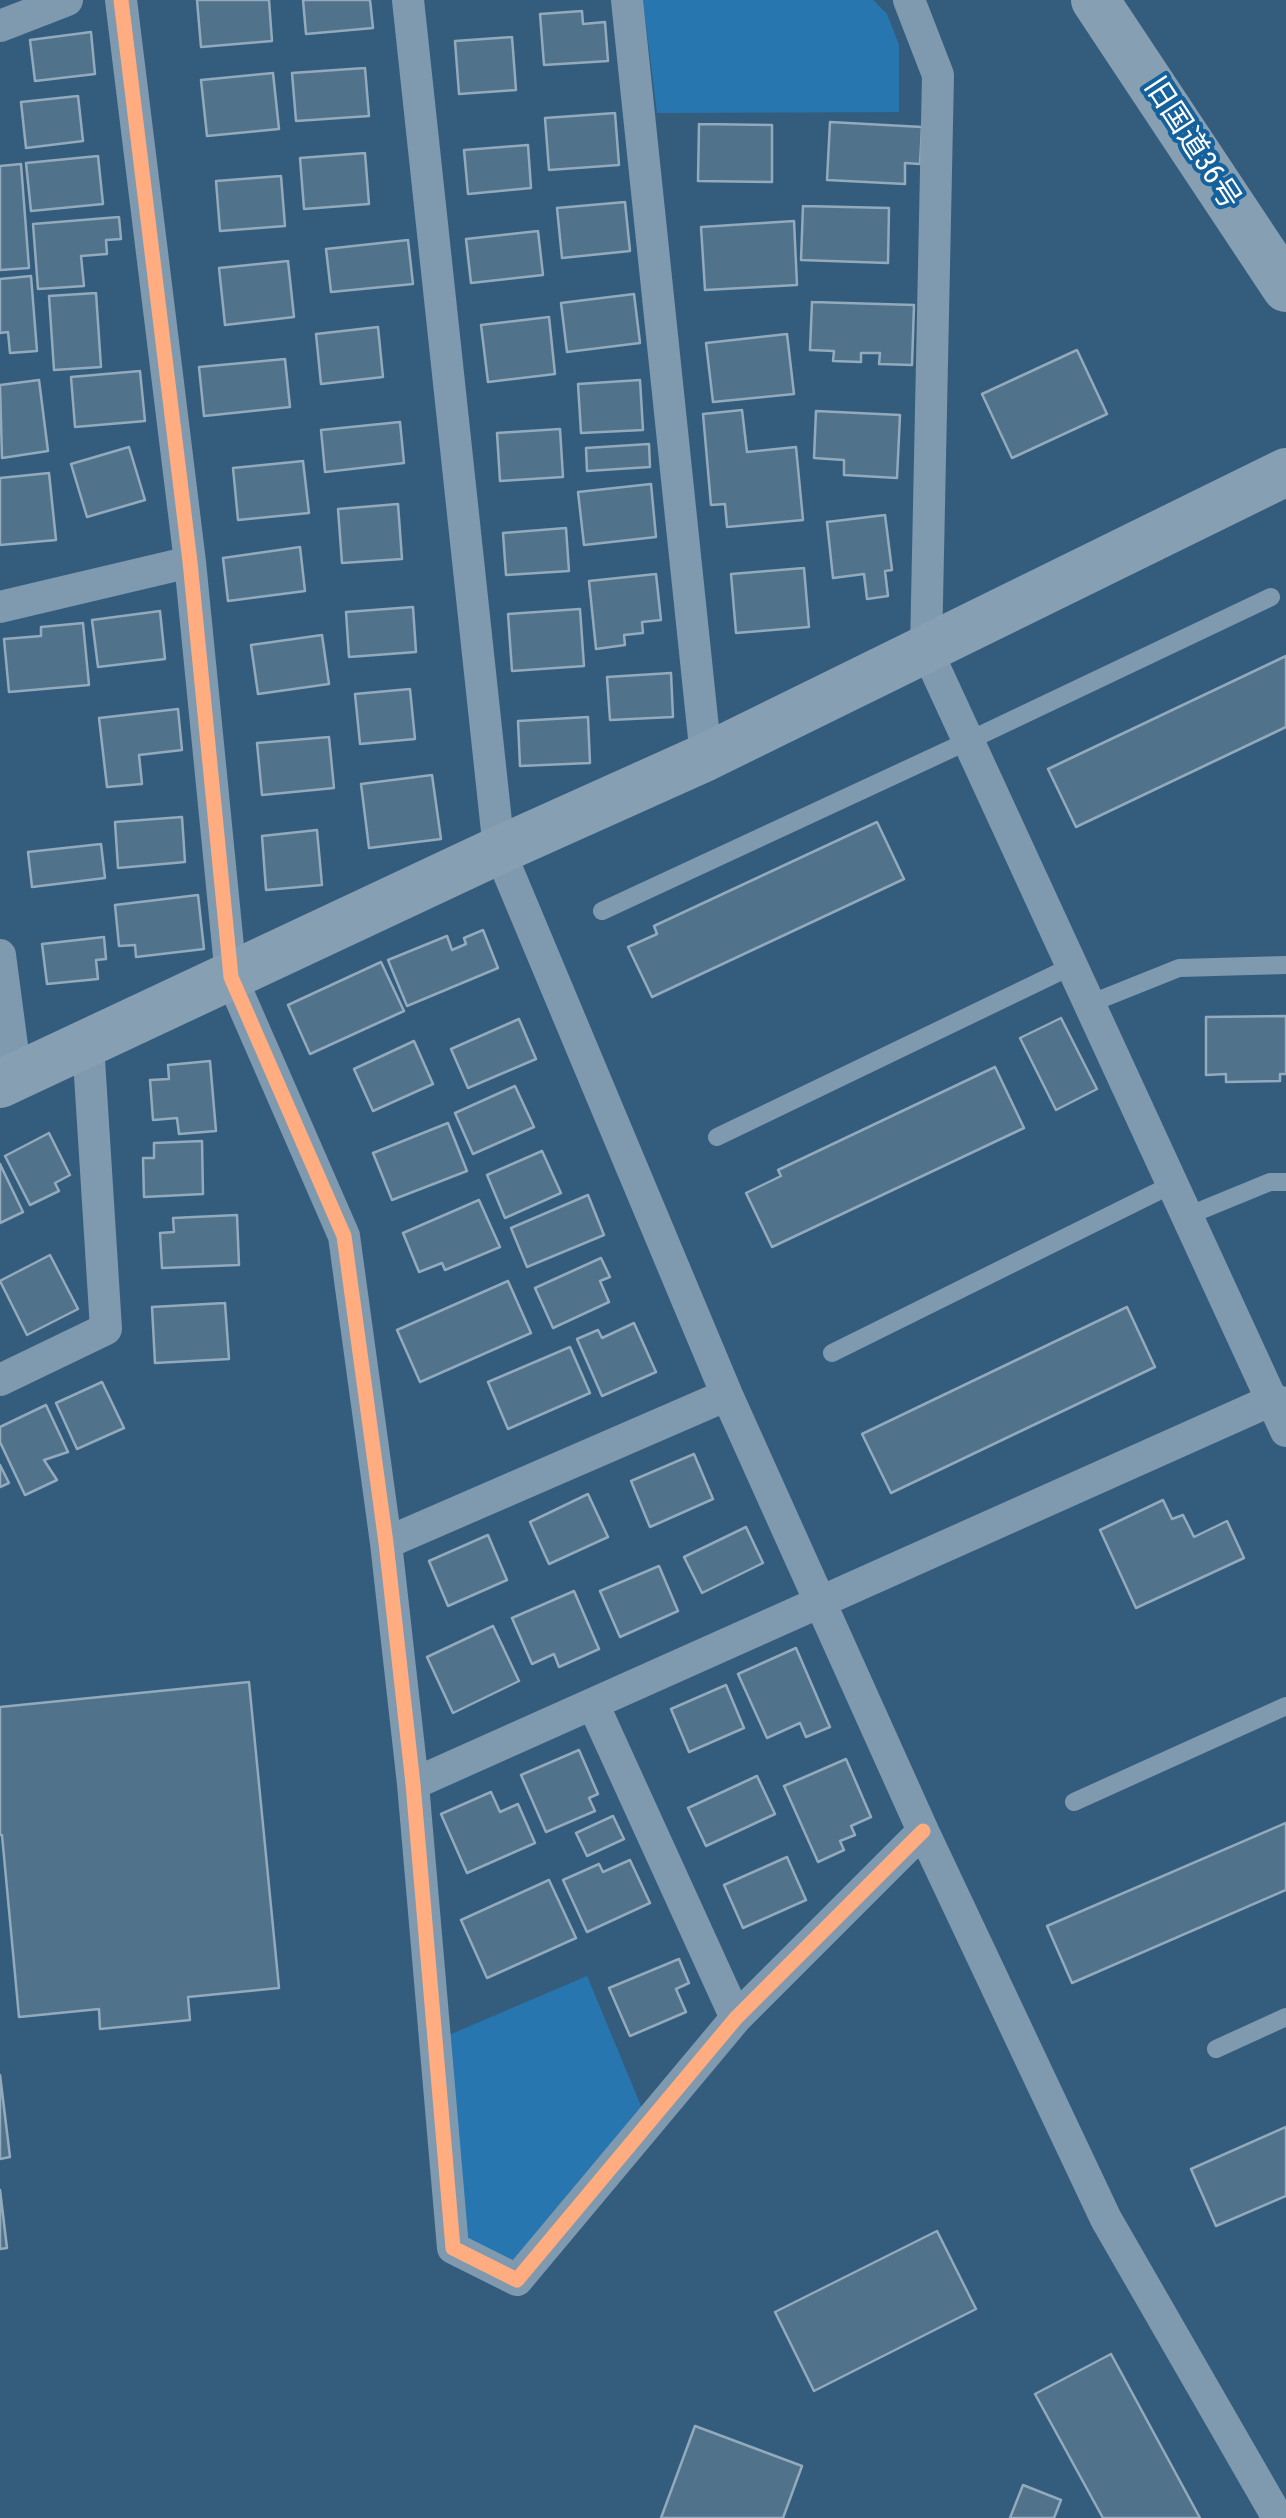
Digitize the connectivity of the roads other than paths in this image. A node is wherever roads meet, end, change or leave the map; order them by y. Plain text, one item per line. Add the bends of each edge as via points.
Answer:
1 (67, 0) edge
2 (121, 0) edge
3 (408, 0) edge
4 (627, 0) edge
5 (908, 0) edge
6 (1096, 0) edge
7 (12, 15) edge
8 (1286, 288) edge
9 (1286, 472) edge
10 (190, 562) junction
11 (1272, 597) dead end
12 (0, 607) edge
13 (926, 649) junction
14 (968, 741) junction
15 (706, 757) junction
16 (500, 850) junction
17 (602, 910) dead end
18 (0, 954) edge
19 (1286, 965) edge
20 (1072, 966) junction
21 (231, 976) junction
22 (1089, 1004) junction
23 (88, 1044) junction
24 (8, 1080) edge
25 (717, 1136) dead end
26 (1286, 1182) edge
27 (1172, 1184) junction
28 (1187, 1216) junction
29 (832, 1352) dead end
30 (0, 1380) edge
31 (727, 1395) junction
32 (1279, 1402) edge
33 (1286, 1430) edge
34 (386, 1543) junction
35 (820, 1604) junction
36 (592, 1704) junction
37 (1286, 1706) edge
38 (413, 1784) junction
39 (1074, 1802) dead end
40 (923, 1831) junction
41 (1286, 2017) edge
42 (736, 2018) junction
43 (1216, 2048) dead end
44 (1278, 2518) edge

1 - 7 street
2 - 10 street
3 - 16 street
4 - 15 street
5 - 13 street via 938,75
6 - 8 street, 旧国道36号
9 - 13 street
10 - 12 street
10 - 21 street
11 - 14 lane
13 - 14 street
13 - 15 street
14 - 17 lane
14 - 20 street
15 - 16 street
16 - 21 street
16 - 31 street
18 - 24 street
19 - 22 lane via 1179,968
20 - 22 street
20 - 25 lane
21 - 23 street
21 - 34 street via 344,1236
22 - 27 street
23 - 24 street
23 - 30 street via 106,1329
26 - 28 lane via 1270,1182
27 - 28 street
27 - 29 lane
28 - 32 street
31 - 34 street
31 - 35 street
32 - 33 street
32 - 35 street
34 - 38 street
35 - 36 street
35 - 40 street
36 - 38 street
36 - 42 street
37 - 39 lane
38 - 42 street via 453,2248 518,2280
40 - 42 street
40 - 44 street via 1106,2219
41 - 43 lane

